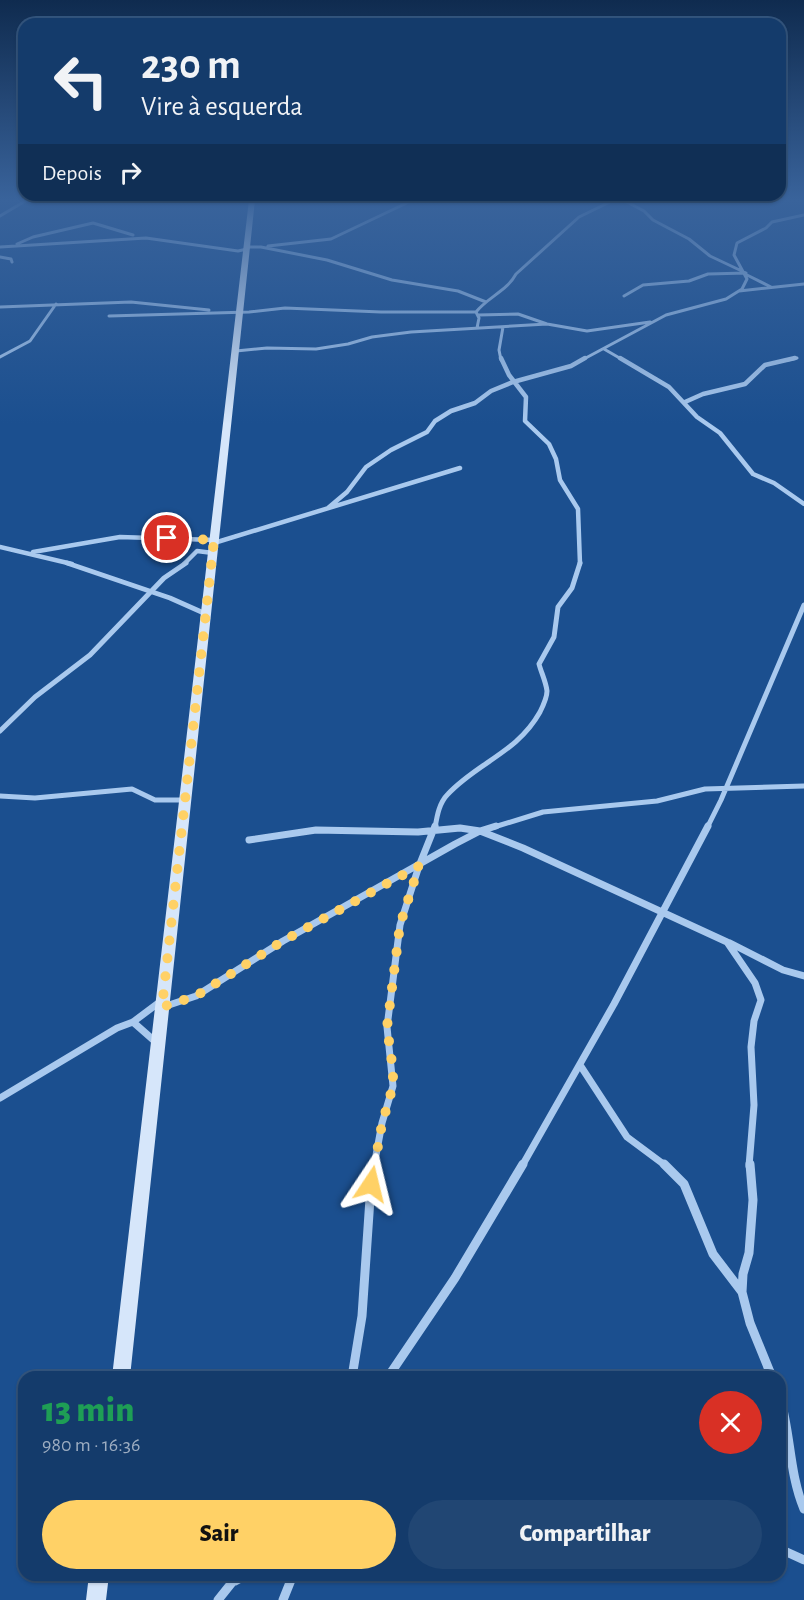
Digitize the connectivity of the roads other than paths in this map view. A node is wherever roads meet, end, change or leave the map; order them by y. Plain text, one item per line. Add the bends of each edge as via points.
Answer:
1 (746, 274) edge
2 (244, 275) edge
3 (375, 275) edge
4 (516, 275) edge
5 (706, 275) edge
6 (747, 275) edge
7 (804, 284) edge
8 (781, 287) junction
9 (739, 291) junction
10 (624, 296) dead end
11 (486, 302) junction
12 (56, 304) junction
13 (0, 307) edge
14 (224, 312) junction
15 (243, 313) junction
16 (477, 314) junction
17 (109, 316) dead end
18 (657, 320) junction
19 (547, 324) junction
20 (503, 327) junction
21 (477, 328) junction
22 (604, 349) junction
23 (236, 351) junction
24 (0, 357) edge
25 (797, 358) dead end
26 (513, 382) junction
27 (685, 402) junction
28 (460, 468) dead end
29 (804, 504) edge
30 (328, 508) junction
31 (214, 546) junction
32 (0, 547) edge
33 (29, 553) junction
34 (151, 592) junction
35 (804, 606) edge
36 (206, 614) junction
37 (0, 731) edge
38 (804, 786) edge
39 (727, 787) junction
40 (0, 796) edge
41 (186, 800) junction
42 (434, 831) junction
43 (480, 831) junction
44 (249, 840) dead end
45 (419, 866) junction
46 (660, 910) junction
47 (727, 942) junction
48 (804, 976) edge
49 (163, 1003) junction
50 (133, 1023) junction
51 (158, 1044) junction
52 (579, 1065) junction
53 (0, 1098) edge
54 (742, 1292) junction
55 (122, 1371) edge
56 (353, 1371) edge
57 (392, 1371) edge
58 (770, 1371) edge
59 (786, 1422) edge
60 (804, 1506) edge
61 (786, 1552) edge
62 (804, 1560) edge
63 (98, 1581) edge
64 (233, 1581) edge
65 (291, 1581) edge
66 (96, 1600) edge
67 (218, 1600) edge
68 (283, 1600) edge

1 - 9 street via 745,285
2 - 15 street
3 - 11 street via 458,291
4 - 11 street via 510,286
5 - 10 street via 643,285
6 - 8 street via 765,285
7 - 8 street
8 - 9 street
9 - 18 street via 726,299
11 - 16 street
12 - 13 street
12 - 14 street via 180,304
12 - 24 street via 34,338
14 - 15 street
14 - 17 street
15 - 16 street via 285,308
15 - 23 street
16 - 19 street via 518,314
16 - 21 street
18 - 19 street via 591,332
18 - 22 street
19 - 20 street
20 - 21 street
20 - 26 street via 499,351
21 - 23 street via 381,336 316,350
22 - 26 street via 565,369
22 - 27 street via 669,387
23 - 31 street
25 - 27 street via 765,365 745,384
26 - 30 street via 451,411 435,421 427,432 387,452 366,467 347,492
26 - 42 street via 527,401 525,421 547,440 560,480 578,509 580,568 558,607 554,638 539,664 547,691 538,715 527,733 508,750 446,795
27 - 29 street via 697,417 720,433 753,474
28 - 30 street
30 - 31 street
31 - 33 street via 120,537
31 - 34 street via 197,552
31 - 36 street
32 - 33 street
33 - 34 street
34 - 36 street
34 - 37 street via 90,655 34,697
35 - 39 street
36 - 41 street
38 - 39 street
39 - 43 street via 657,801 543,812
39 - 46 street
40 - 41 street via 34,798 132,789 155,800
41 - 49 street
42 - 43 street
42 - 44 street via 316,830
42 - 45 street
43 - 45 street
43 - 46 street
45 - 49 street via 283,941 196,996
45 - 56 street via 400,925 387,1027 393,1086 371,1184 362,1316
46 - 47 street
46 - 52 street via 636,964
47 - 48 street
47 - 54 street via 755,982 761,1000 751,1047 754,1105 749,1171 753,1200
49 - 50 street
49 - 51 street
50 - 51 street
50 - 53 street via 117,1028
51 - 55 street
52 - 54 street via 625,1135 678,1177 695,1203 705,1237 722,1270
52 - 57 street via 455,1278
54 - 58 street
59 - 60 street via 795,1487
61 - 62 street
63 - 66 street
64 - 67 street
65 - 68 street

